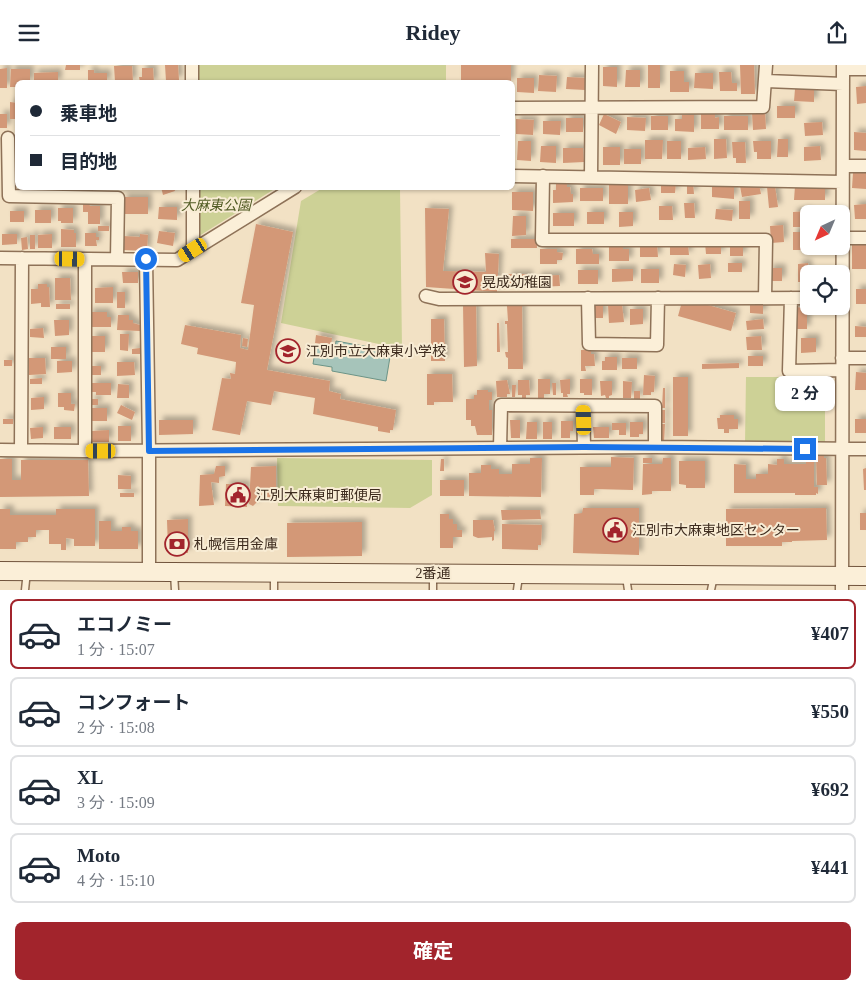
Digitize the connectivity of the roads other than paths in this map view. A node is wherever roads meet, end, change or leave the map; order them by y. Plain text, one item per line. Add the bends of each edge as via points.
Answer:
1 (192, 65) edge
2 (592, 65) edge
3 (766, 65) edge
4 (843, 67) edge
5 (866, 69) edge
6 (192, 80) edge
7 (766, 81) junction
8 (843, 84) junction
9 (515, 108) edge
10 (591, 108) junction
11 (9, 138) edge
12 (843, 166) junction
13 (866, 166) edge
14 (515, 176) edge
15 (543, 177) junction
16 (591, 177) junction
17 (842, 182) junction
18 (193, 190) edge
19 (290, 190) edge
20 (842, 205) edge
21 (850, 238) edge
22 (866, 238) edge
23 (193, 250) junction
24 (0, 258) edge
25 (22, 258) junction
26 (86, 259) junction
27 (117, 259) junction
28 (146, 259) junction
29 (426, 296) dead end
30 (588, 298) junction
31 (658, 298) junction
32 (765, 298) junction
33 (791, 298) junction
34 (800, 298) edge
35 (842, 315) edge
36 (866, 358) edge
37 (842, 363) junction
38 (583, 406) junction
39 (584, 447) junction
40 (654, 447) junction
41 (500, 448) junction
42 (842, 449) junction
43 (866, 449) edge
44 (0, 450) edge
45 (21, 450) junction
46 (85, 451) junction
47 (149, 451) junction
48 (0, 571) edge
49 (27, 571) junction
50 (149, 571) junction
51 (174, 572) junction
52 (274, 572) junction
53 (866, 576) edge
54 (433, 582) edge
55 (518, 582) edge
56 (627, 582) edge
57 (713, 583) edge
58 (842, 583) edge
59 (25, 590) edge
60 (175, 590) edge
61 (274, 590) edge

1 - 6 street
2 - 10 street
3 - 7 street
4 - 5 street
4 - 8 street
7 - 8 street
7 - 10 street via 763,107
8 - 12 street
9 - 10 street
10 - 16 street
11 - 27 street via 9,196 118,198
12 - 13 street
12 - 17 street
14 - 15 street
15 - 16 street
15 - 32 street via 542,240 766,240
16 - 17 street
17 - 20 street
18 - 23 street
19 - 23 street
21 - 22 street
23 - 28 street via 177,260
24 - 25 street
25 - 26 street
25 - 45 street
26 - 27 street
26 - 46 street
27 - 28 street
28 - 47 street
29 - 30 street via 439,299
30 - 31 street
30 - 31 street via 589,344 657,345
31 - 32 street
32 - 33 street
33 - 34 street
33 - 37 street via 789,371
35 - 37 street
36 - 37 street
37 - 42 street
38 - 39 street
38 - 40 street via 655,406
38 - 41 street via 501,405
39 - 40 street
39 - 41 street
40 - 42 street
41 - 47 street
42 - 43 street
42 - 58 street
44 - 45 street
45 - 46 street
46 - 47 street
47 - 50 street
48 - 49 main road, 2番通
49 - 50 main road, 2番通
49 - 59 lane
50 - 51 main road, 2番通
51 - 52 main road, 2番通
51 - 60 lane
52 - 54 main road, 2番通
52 - 61 lane
53 - 58 main road, 2番通
54 - 55 main road, 2番通
55 - 56 main road, 2番通
56 - 57 main road, 2番通
57 - 58 main road, 2番通

